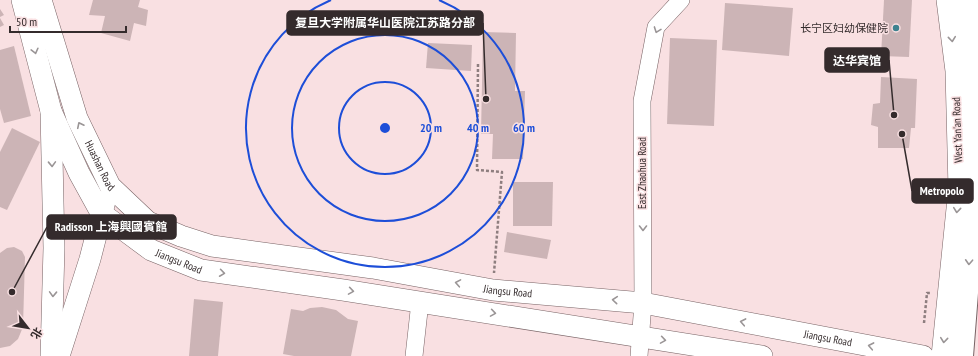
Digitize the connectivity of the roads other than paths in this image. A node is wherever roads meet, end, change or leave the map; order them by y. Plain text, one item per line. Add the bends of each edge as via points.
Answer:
1 (22, 0) edge
2 (41, 0) edge
3 (681, 0) edge
4 (947, 0) edge
5 (967, 0) edge
6 (51, 111) junction
7 (110, 186) junction
8 (101, 213) junction
9 (420, 302) junction
10 (643, 303) junction
11 (640, 346) edge
12 (51, 356) edge
13 (59, 356) edge
14 (414, 356) edge
15 (762, 356) edge
16 (923, 356) edge
17 (942, 356) edge
18 (962, 356) edge

1 -> 6 main road
7 -> 2 main road, Huashan Road via 77,118
3 -> 10 street, East Zhaohua Road via 656,27 642,101
4 -> 17 main road, West Yan'an Road via 956,71 959,189
5 -> 18 highway via 978,90
6 - 8 main road, Jiangsu Road via 78,173
6 -> 12 main road via 54,248
7 - 8 main road, Huashan Road
10 -> 7 main road, Jiangsu Road via 493,290 373,268 212,246 148,222
8 -> 9 main road, Jiangsu Road via 151,250 201,270
8 - 13 main road, Huashan Road via 90,259
9 -> 11 main road, Jiangsu Road
9 - 14 street
10 - 11 street, East Zhaohua Road
16 -> 10 main road, Jiangsu Road
11 -> 15 main road, Jiangsu Road

